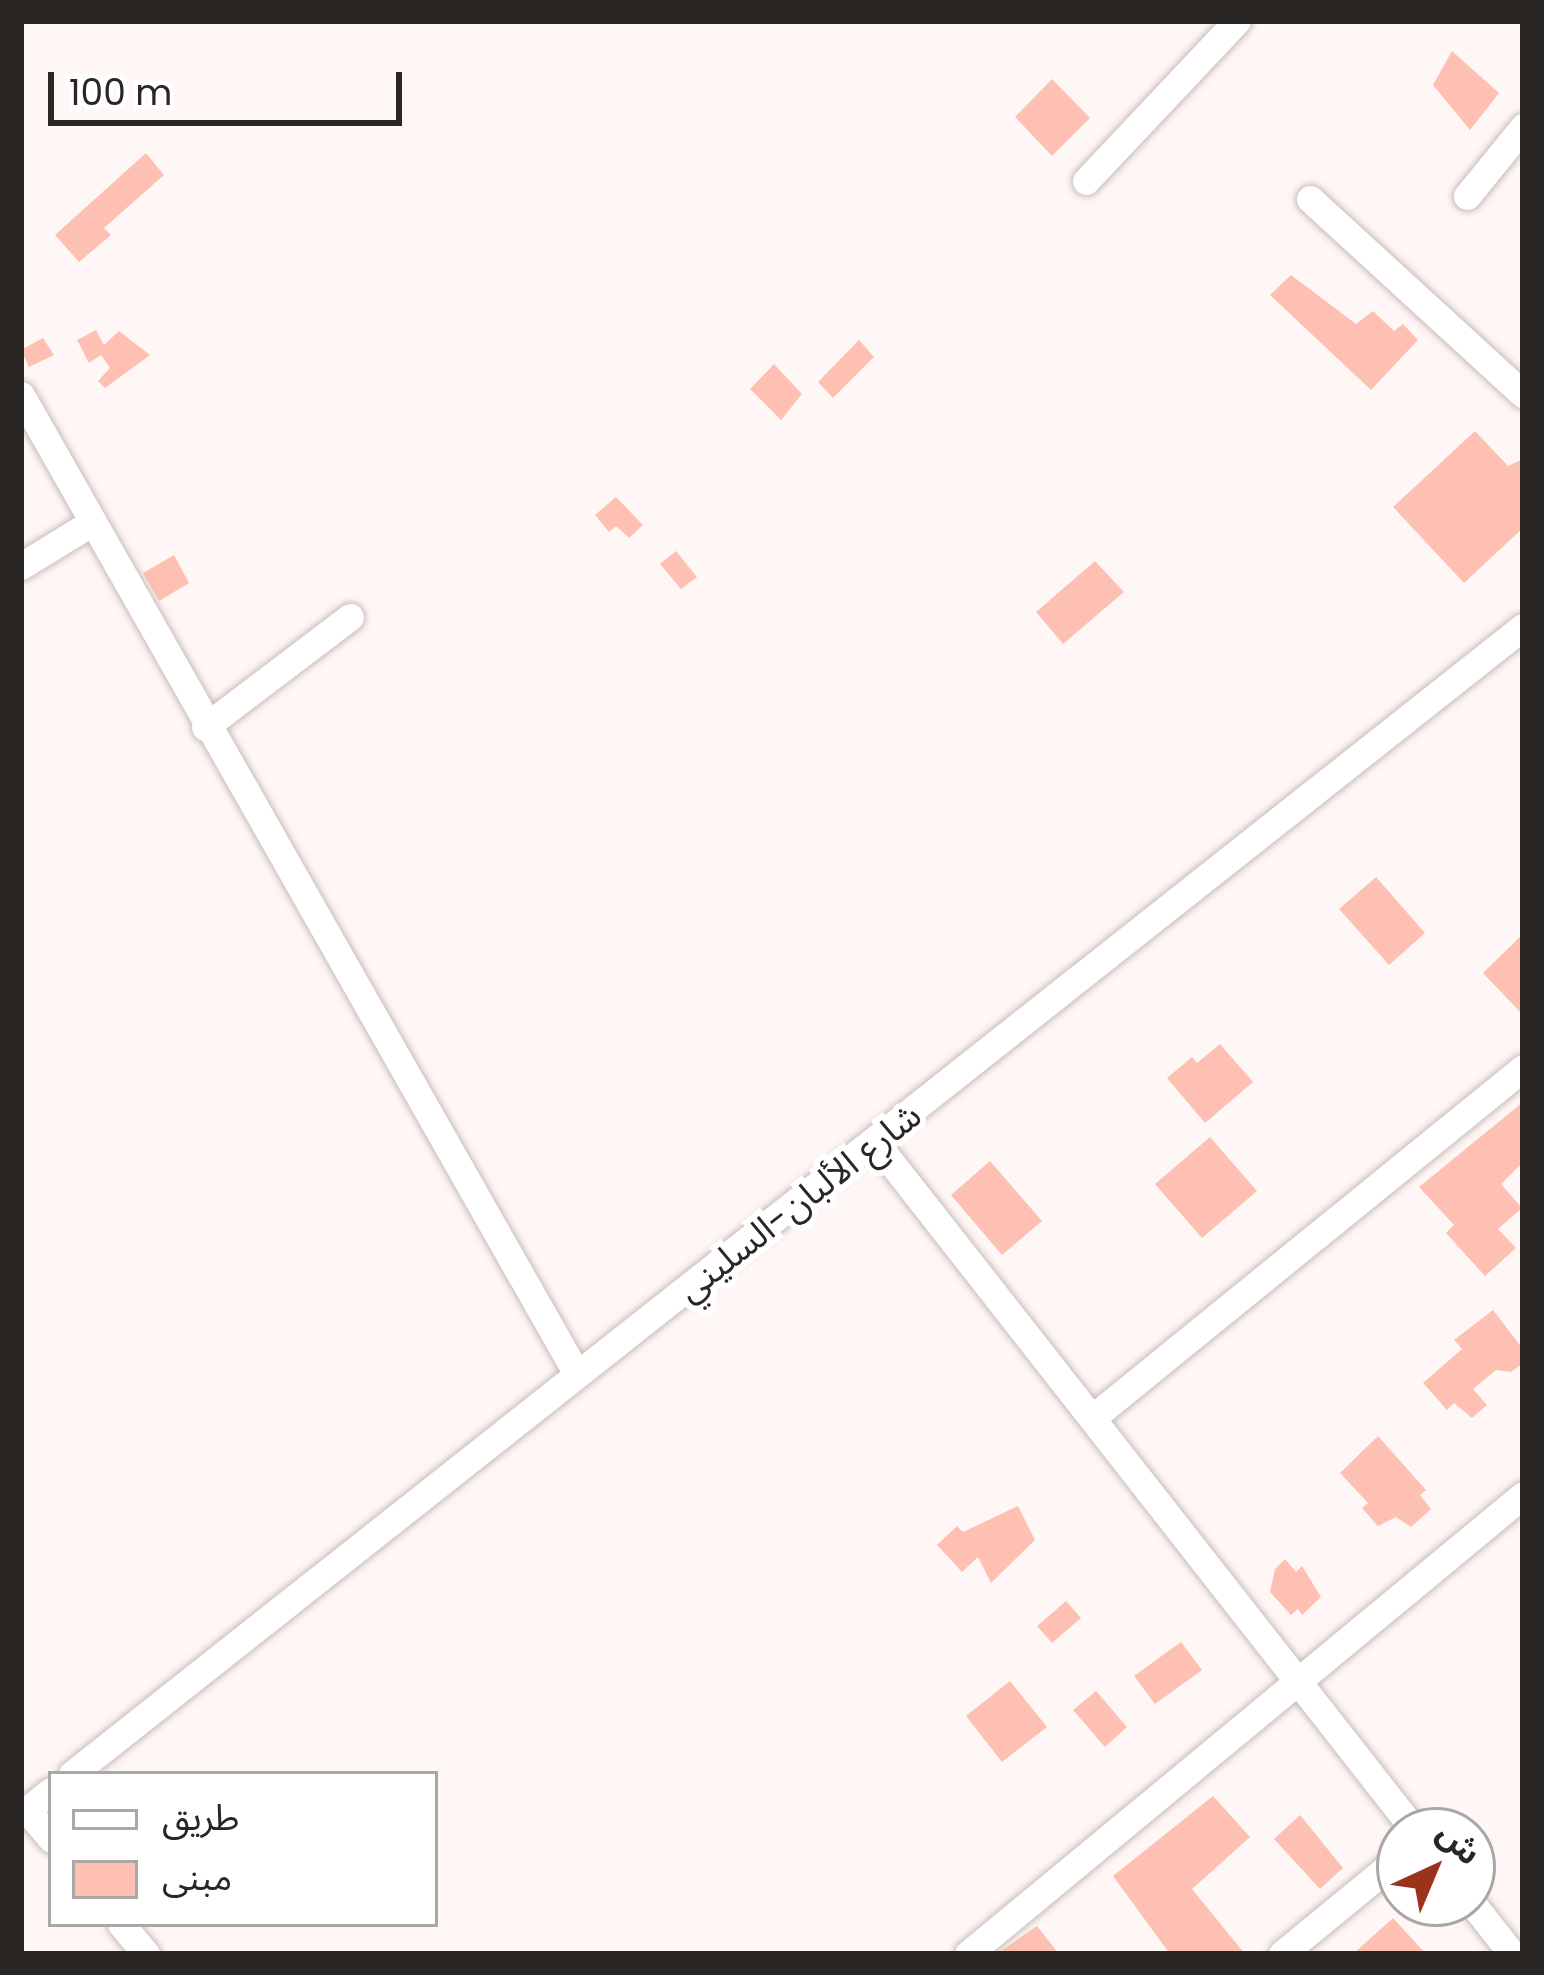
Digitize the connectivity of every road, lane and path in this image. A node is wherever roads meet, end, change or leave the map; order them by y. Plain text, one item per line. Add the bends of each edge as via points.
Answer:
1 (1237, 21) edge
2 (1523, 127) edge
3 (1086, 182) dead end
4 (1467, 196) dead end
5 (1310, 199) dead end
6 (1523, 394) edge
7 (21, 395) edge
8 (91, 523) junction
9 (21, 566) edge
10 (350, 617) dead end
11 (1523, 627) edge
12 (205, 728) junction
13 (1523, 1068) edge
14 (876, 1144) junction
15 (577, 1374) junction
16 (1092, 1418) junction
17 (1523, 1495) edge
18 (1298, 1682) junction
19 (76, 1771) edge
20 (48, 1793) edge
21 (1396, 1807) edge
22 (24, 1813) edge
23 (48, 1836) edge
24 (1376, 1877) edge
25 (124, 1927) edge
26 (1491, 1927) edge
27 (146, 1954) edge
28 (968, 1954) edge
29 (1282, 1954) edge
30 (1512, 1954) edge

1 - 3 street
2 - 4 street
5 - 6 street
7 - 8 street
8 - 9 street
8 - 12 street
10 - 12 street
11 - 14 street, شارع الألبان-السليني
12 - 15 street
13 - 16 street
14 - 15 street, شارع الألبان-السليني
14 - 16 street
15 - 19 street, شارع الألبان-السليني
16 - 18 street
17 - 18 street
18 - 21 street
18 - 28 street
20 - 22 street
22 - 23 street
24 - 29 street
25 - 27 street
26 - 30 street

